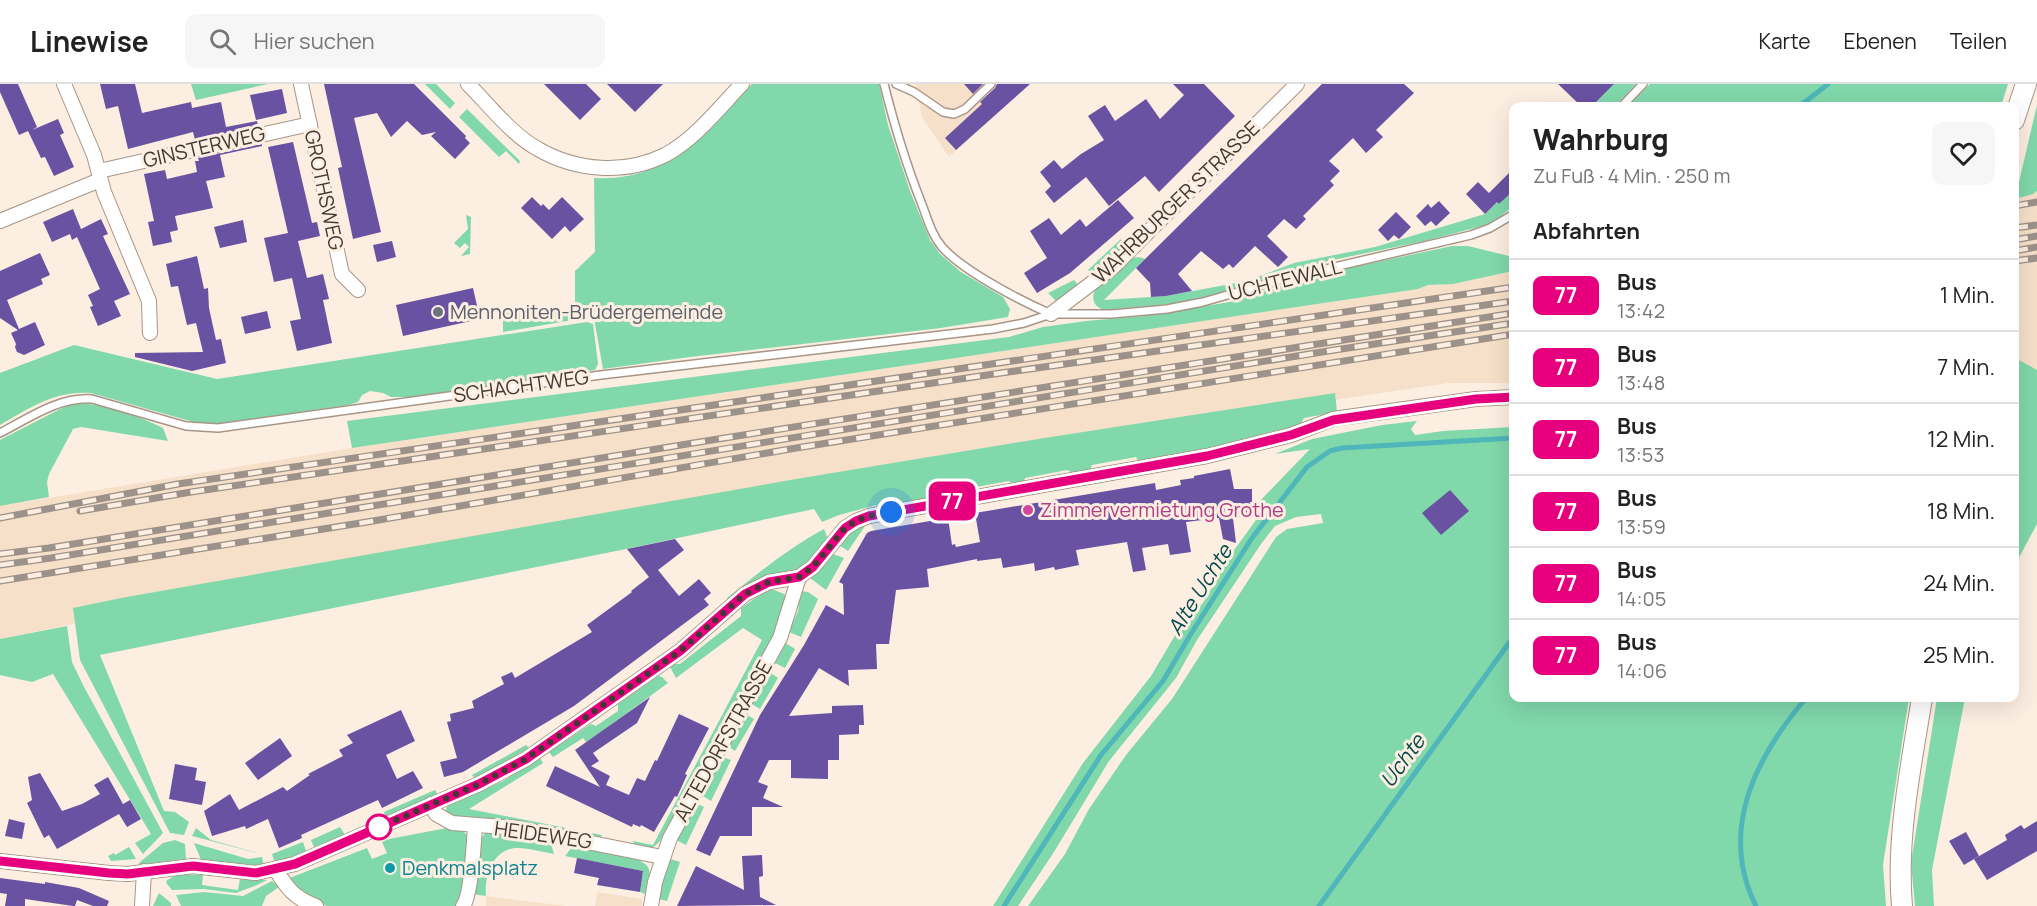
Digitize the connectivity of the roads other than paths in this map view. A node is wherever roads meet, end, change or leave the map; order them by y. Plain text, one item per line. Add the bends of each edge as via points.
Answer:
1 (64, 84) edge
2 (301, 84) edge
3 (468, 84) edge
4 (742, 84) edge
5 (885, 84) edge
6 (896, 84) edge
7 (991, 84) edge
8 (1298, 84) edge
9 (1643, 84) edge
10 (2026, 84) edge
11 (1626, 102) edge
12 (2019, 105) edge
13 (310, 123) junction
14 (100, 175) junction
15 (1509, 217) edge
16 (0, 221) edge
17 (358, 290) dead end
18 (1051, 314) junction
19 (150, 333) dead end
20 (1509, 397) edge
21 (0, 433) edge
22 (799, 577) junction
23 (1921, 702) edge
24 (431, 804) junction
25 (475, 826) junction
26 (662, 857) junction
27 (0, 861) edge
28 (276, 870) junction
29 (144, 871) junction
30 (142, 906) edge
31 (316, 906) edge
32 (463, 906) edge
33 (651, 906) edge
34 (1902, 906) edge

1 - 14 street
2 - 13 street, GROTHSWEG
3 - 4 street via 537,149 581,166 605,168 646,163 666,154 691,136
5 - 18 lane via 915,188 930,228 942,246 990,282
6 - 7 lane via 943,112 954,114 965,109
8 - 18 street, WAHRBURGER STRASSE via 1113,267
9 - 11 lane
10 - 12 street
13 - 14 street, GINSTERWEG
13 - 17 street, GROTHSWEG via 342,274
14 - 16 street, GINSTERWEG
14 - 19 street via 149,301
15 - 18 lane, UCHTEWALL via 1471,235 1282,279 1203,302 1112,314
18 - 21 lane, SCHACHTWEG via 993,329 601,375 218,428 186,426 76,398 51,406
20 - 22 street via 1333,420 1207,456 869,516 845,528 813,567
22 - 24 street via 769,582 751,590 680,651 549,744 504,772
22 - 26 street, ALTEDORFSTRASSE via 780,638
23 - 34 street via 1904,827
24 - 25 street, HEIDEWEG via 443,819
24 - 28 street
25 - 26 street, HEIDEWEG via 555,834
25 - 32 street
26 - 33 street, ALTEDORFSTRASSE
27 - 29 street via 109,873
28 - 29 street via 256,873 193,866
28 - 31 street via 288,890
29 - 30 street

